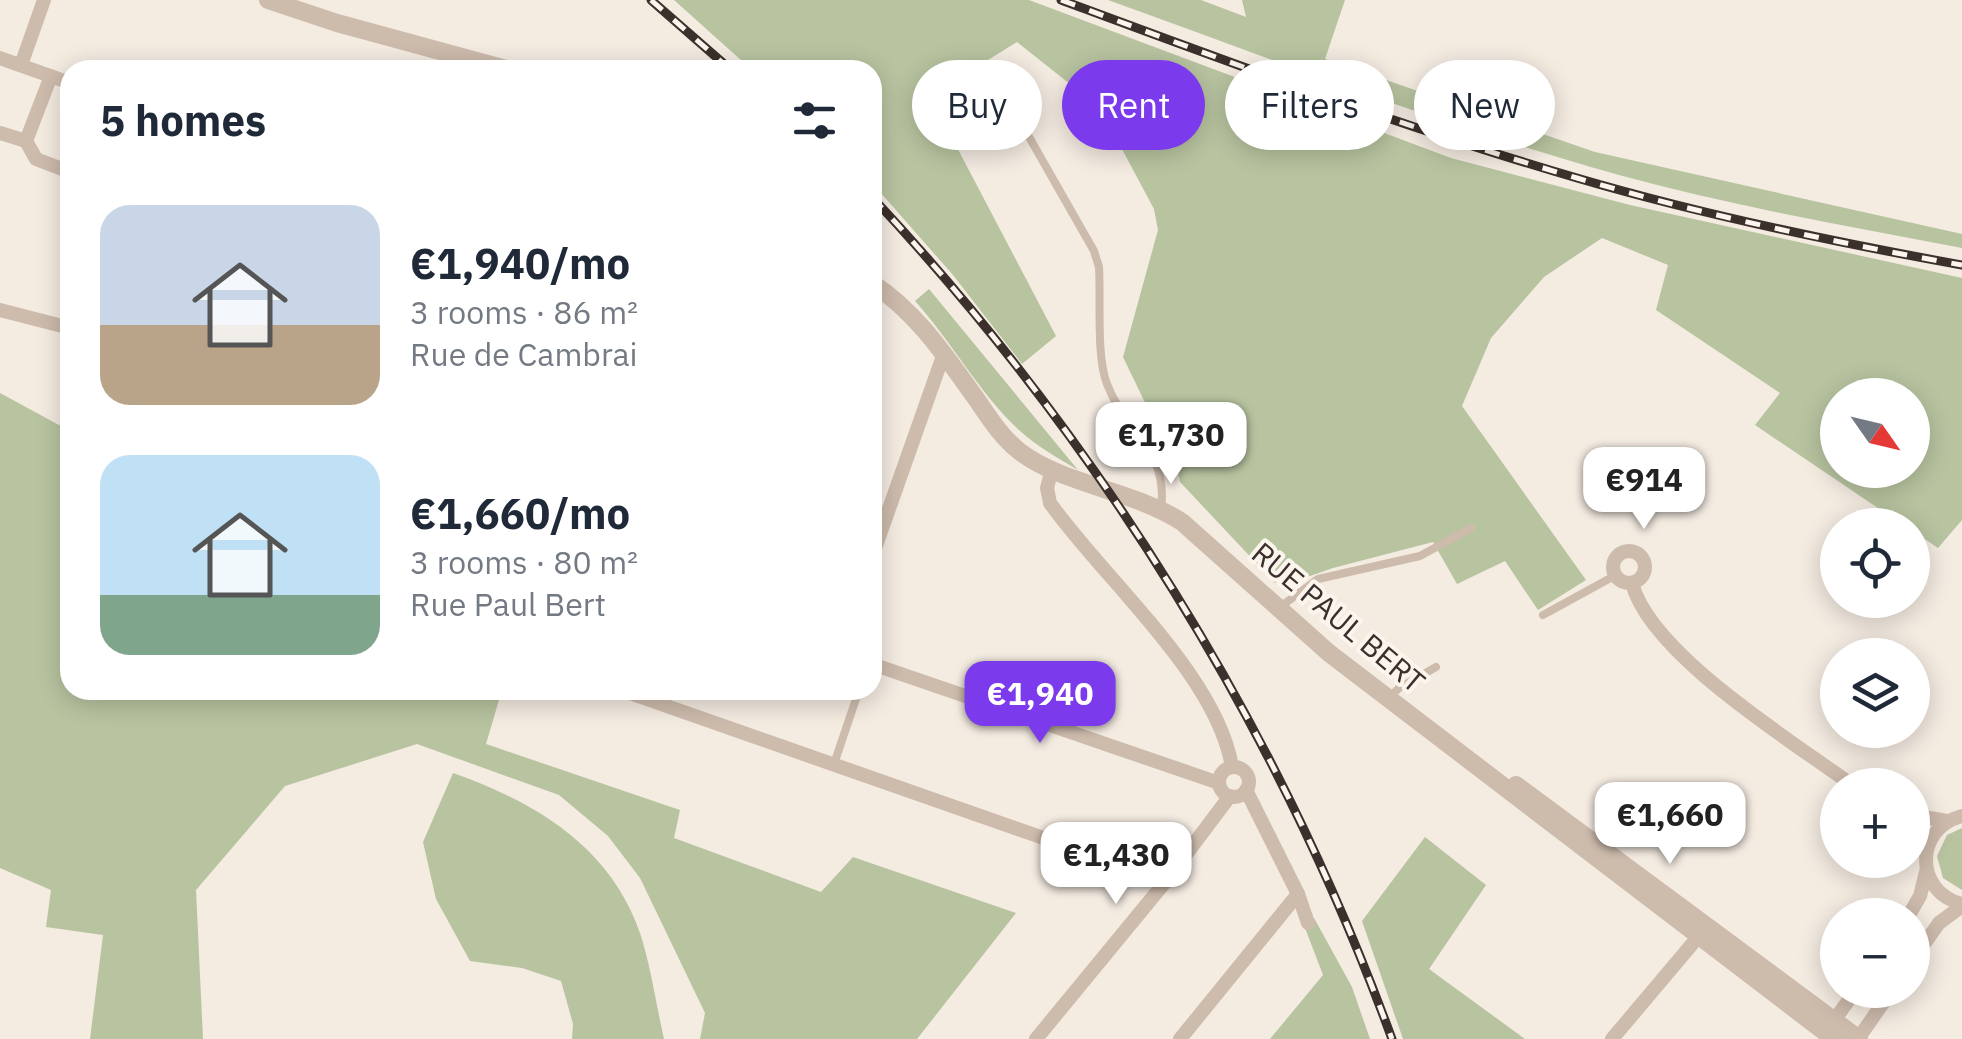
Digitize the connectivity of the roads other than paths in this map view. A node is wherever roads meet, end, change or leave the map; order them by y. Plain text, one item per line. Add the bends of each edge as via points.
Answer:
1 (44, 0) edge
2 (268, 0) edge
3 (0, 58) edge
4 (473, 60) edge
5 (21, 65) junction
6 (51, 76) junction
7 (60, 80) edge
8 (0, 133) edge
9 (26, 142) junction
10 (1037, 150) edge
11 (60, 168) edge
12 (882, 290) edge
13 (0, 310) edge
14 (60, 325) edge
15 (944, 353) junction
16 (1052, 469) junction
17 (1161, 509) junction
18 (1471, 528) dead end
19 (882, 529) edge
20 (1616, 576) junction
21 (1632, 582) junction
22 (1278, 608) junction
23 (1542, 616) dead end
24 (882, 667) edge
25 (1436, 667) dead end
26 (1388, 698) junction
27 (650, 700) edge
28 (856, 700) edge
29 (834, 764) junction
30 (1232, 767) junction
31 (1829, 768) edge
32 (1219, 783) junction
33 (1246, 790) junction
34 (1230, 796) junction
35 (1954, 819) edge
36 (1930, 842) edge
37 (1930, 875) edge
38 (1166, 881) junction
39 (1298, 894) junction
40 (1962, 905) edge
41 (1308, 923) dead end
42 (1704, 931) junction
43 (1930, 937) edge
44 (1845, 1008) edge
45 (1880, 1008) edge
46 (1831, 1031) edge
47 (1036, 1039) edge
48 (1180, 1039) edge
49 (1612, 1039) edge
50 (1859, 1039) edge

1 - 5 street
2 - 4 street
3 - 5 street
5 - 6 street
6 - 7 street
6 - 9 street
8 - 9 street
9 - 11 street via 36,158
10 - 17 lane via 1094,251 1105,379 1161,472
12 - 15 street, RUE PAUL BERT via 916,317
13 - 14 street
15 - 16 street, RUE PAUL BERT via 1004,437
15 - 19 street
16 - 17 street, RUE PAUL BERT
16 - 30 street via 1050,502 1188,674
17 - 22 street, RUE PAUL BERT
18 - 22 lane via 1420,556 1318,579
20 - 21 street
20 - 21 street via 1617,556 1636,552 1645,568
20 - 23 lane
21 - 31 street via 1650,622 1689,662
22 - 26 street, RUE PAUL BERT
24 - 32 street
25 - 26 lane
26 - 42 street, RUE PAUL BERT via 1539,816
27 - 29 street
28 - 29 lane
29 - 38 street
30 - 32 street
30 - 33 street via 1246,774
32 - 34 street
33 - 34 street
33 - 39 street
34 - 38 street
35 - 36 street
37 - 40 street via 1938,892
38 - 47 street
39 - 41 street
39 - 48 street
40 - 43 street
42 - 46 street, RUE PAUL BERT
42 - 49 street
44 - 46 street
45 - 50 street
46 - 50 street, RUE PAUL BERT

